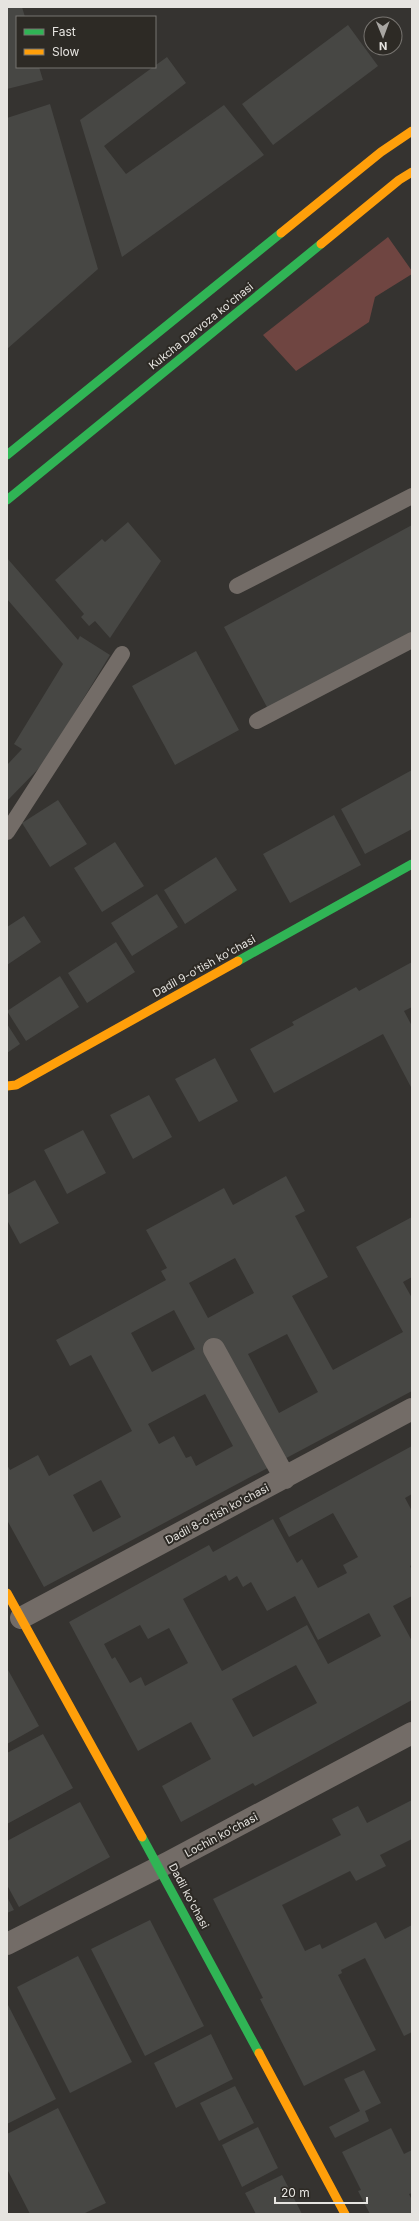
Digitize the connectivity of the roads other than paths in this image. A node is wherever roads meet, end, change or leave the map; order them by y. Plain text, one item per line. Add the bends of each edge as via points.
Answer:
1 (412, 131) edge
2 (412, 172) edge
3 (7, 455) edge
4 (412, 496) edge
5 (7, 500) edge
6 (237, 586) dead end
7 (412, 640) edge
8 (122, 654) dead end
9 (257, 721) dead end
10 (7, 832) edge
11 (412, 864) edge
12 (7, 1086) edge
13 (214, 1349) dead end
14 (412, 1409) edge
15 (285, 1478) junction
16 (7, 1593) edge
17 (22, 1618) junction
18 (412, 1734) edge
19 (160, 1867) junction
20 (7, 1944) edge
21 (345, 2214) edge

1 - 3 street, Kukcha Darvoza ko'chasi via 381,152
2 - 5 street, Kukcha Darvoza ko'chasi
4 - 6 lane
7 - 9 lane
8 - 10 lane
11 - 12 street, Dadil 9-o'tish ko'chasi via 23,1081
13 - 15 street
14 - 15 street, Dadil 8-o'tish ko'chasi
15 - 17 street, Dadil 8-o'tish ko'chasi
16 - 17 street, Dadil ko'chasi
17 - 19 street, Dadil ko'chasi
18 - 19 street, Lochin ko'chasi
19 - 20 street, Lochin ko'chasi
19 - 21 street, Dadil ko'chasi

